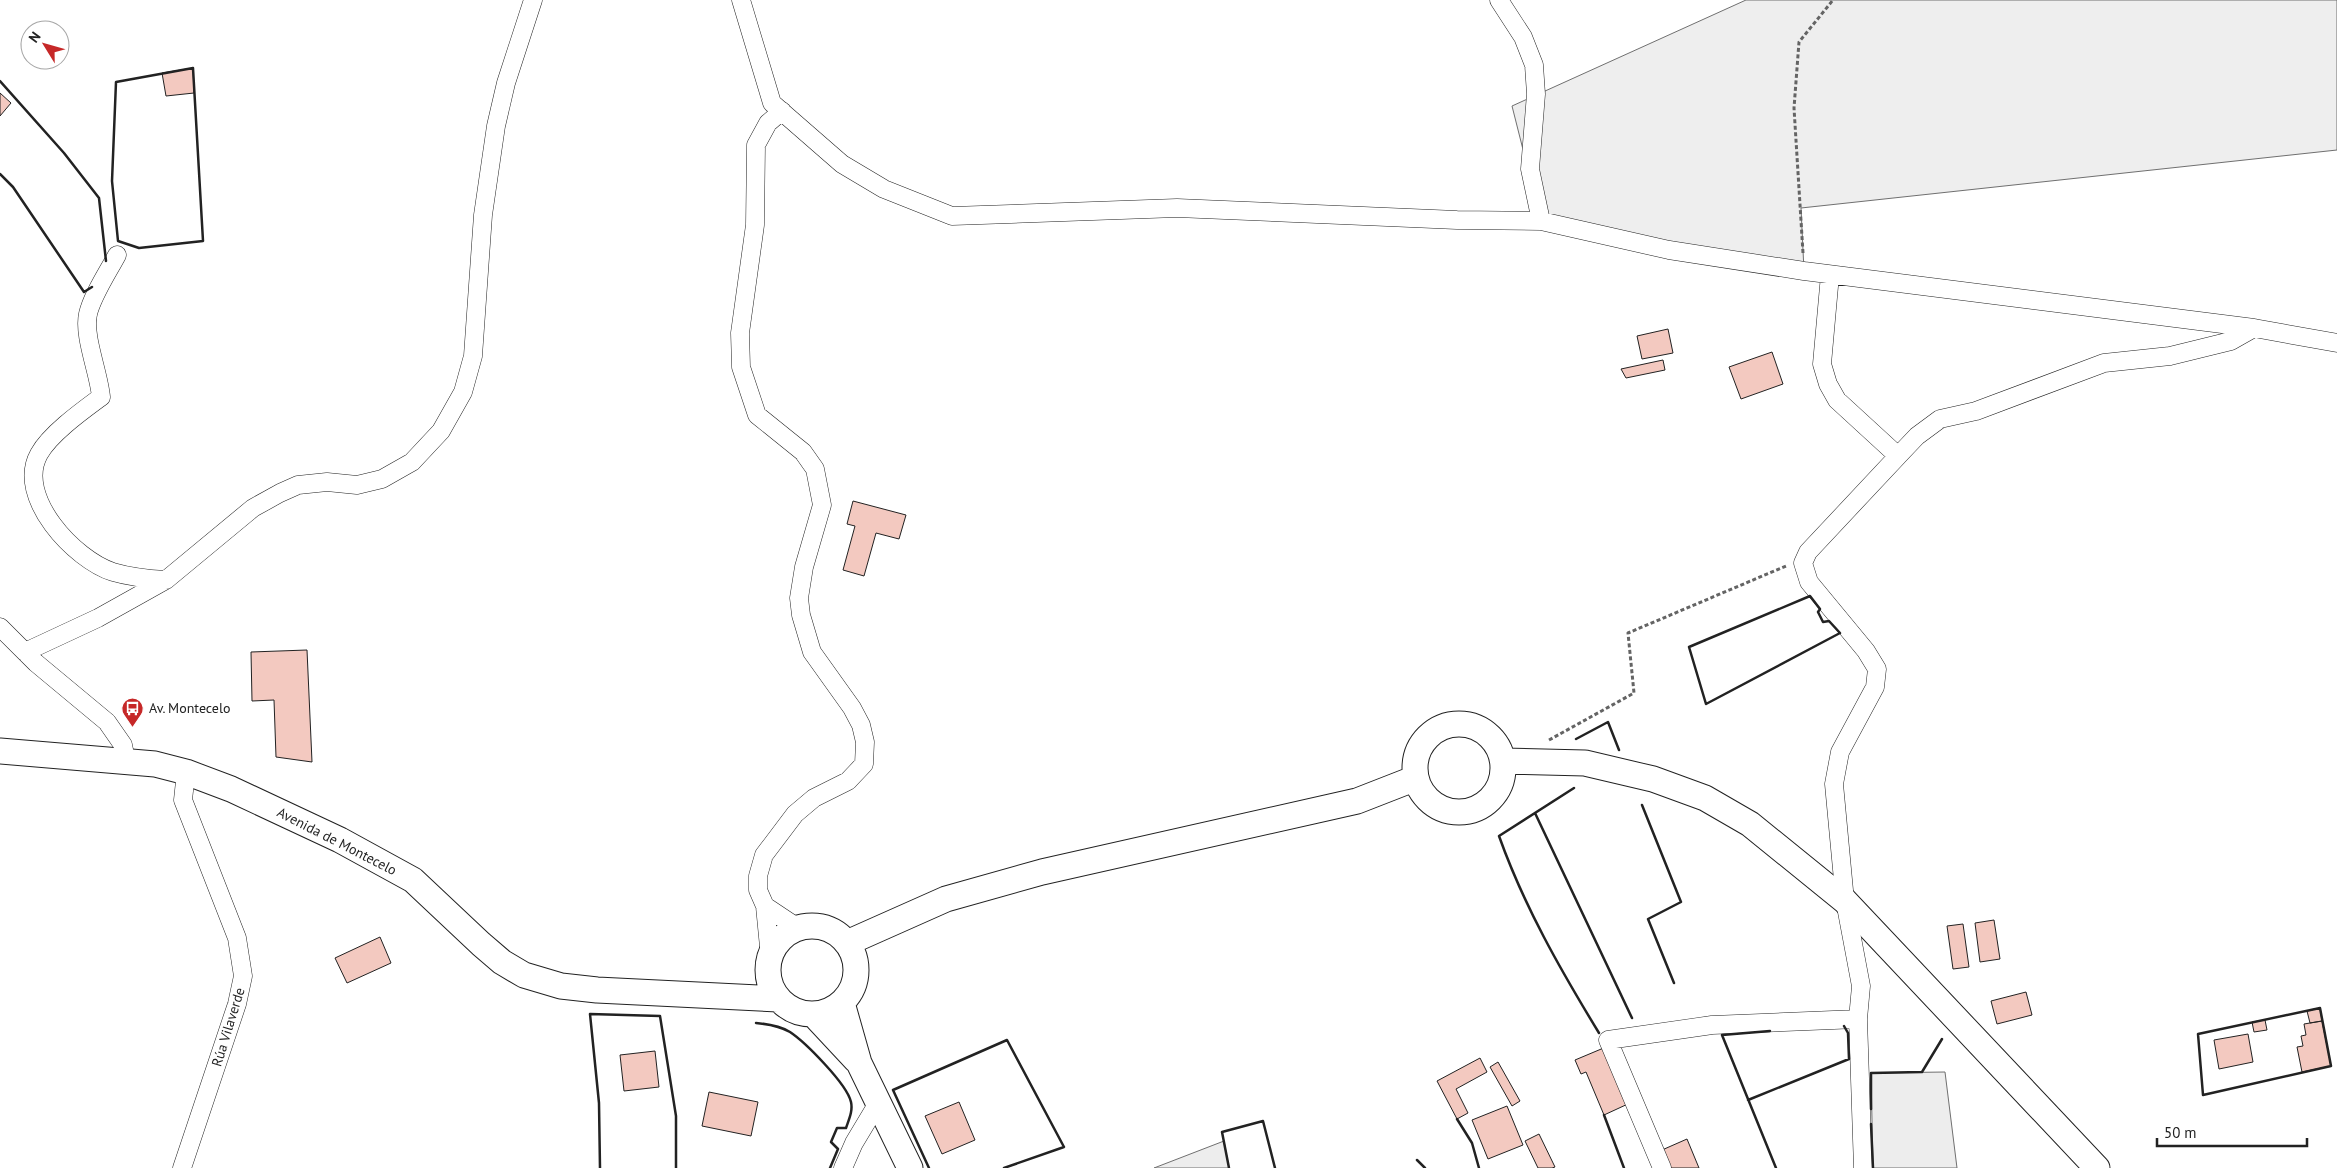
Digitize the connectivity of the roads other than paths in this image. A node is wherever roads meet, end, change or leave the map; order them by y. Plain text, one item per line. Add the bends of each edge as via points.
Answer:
1 (533, 0) edge
2 (741, 0) edge
3 (1499, 0) edge
4 (782, 111) junction
5 (1541, 221) junction
6 (117, 255) dead end
7 (1830, 275) junction
8 (2254, 328) junction
9 (2337, 343) edge
10 (1898, 456) junction
11 (166, 580) junction
12 (0, 628) edge
13 (25, 652) junction
14 (0, 751) edge
15 (126, 760) junction
16 (1502, 762) junction
17 (186, 772) junction
18 (1416, 778) junction
19 (1845, 901) junction
20 (764, 906) junction
21 (798, 928) junction
22 (847, 943) junction
23 (772, 979) junction
24 (842, 1003) junction
25 (814, 1015) junction
26 (1858, 1019) junction
27 (859, 1063) junction
28 (878, 1103) junction
29 (182, 1168) edge
30 (843, 1168) edge
31 (910, 1168) edge
32 (1662, 1168) edge
33 (1863, 1168) edge
34 (2097, 1168) edge

1 - 11 street via 506,83 496,126 483,215 473,356 463,392 441,431 412,462 382,479 357,485 327,482 298,485 280,493 253,508
2 - 4 street via 772,103
3 - 5 street via 1523,37 1534,65 1536,94 1530,169
4 - 5 street via 842,164 884,189 952,216 1177,208
4 - 20 street via 768,122 756,145 755,225 740,333 741,367 757,415 803,452 815,469 822,505 804,567 799,598 801,615 812,652 852,708 866,742 864,764 848,781 814,798 795,814 764,855 758,890
5 - 7 street via 1669,250
6 - 11 street via 88,316 101,398 50,440 38,455 34,487 62,538 78,553 113,572
7 - 8 street
7 - 10 street via 1822,364 1828,384 1837,400
8 - 9 street
8 - 10 street via 2231,341 2170,356 2104,363 1976,411 1940,420 1917,436
10 - 19 street via 1808,552 1803,563 1809,582 1877,669 1875,687 1840,752 1834,784
11 - 13 street via 98,618
12 - 13 street
13 - 15 street via 108,722 123,745
14 - 15 street, Avenida de Montecelo
15 - 17 street, Avenida de Montecelo
16 - 18 street via 1497,790 1474,810 1445,810 1432,803
16 - 18 street via 1490,736 1465,724 1450,724 1437,729 1418,750 1414,764
16 - 19 street via 1586,762 1653,778 1706,798 1750,824
17 - 23 street, Avenida de Montecelo via 231,790 413,880 502,962 524,975 561,986 597,990 735,997
17 - 29 street, Rúa Vilaverde via 183,800 237,938 243,976 237,1004
18 - 22 street via 1357,801 1042,872 946,899
19 - 26 street via 1861,986
19 - 34 street
20 - 21 street
20 - 23 street
21 - 22 street via 824,928
21 - 23 street via 776,945
22 - 24 street via 856,974
23 - 25 street via 788,1008
24 - 25 street
24 - 27 street
25 - 27 street
26 - 32 street via 1712,1025 1608,1040
26 - 33 street
27 - 28 street
28 - 30 street
28 - 31 street

